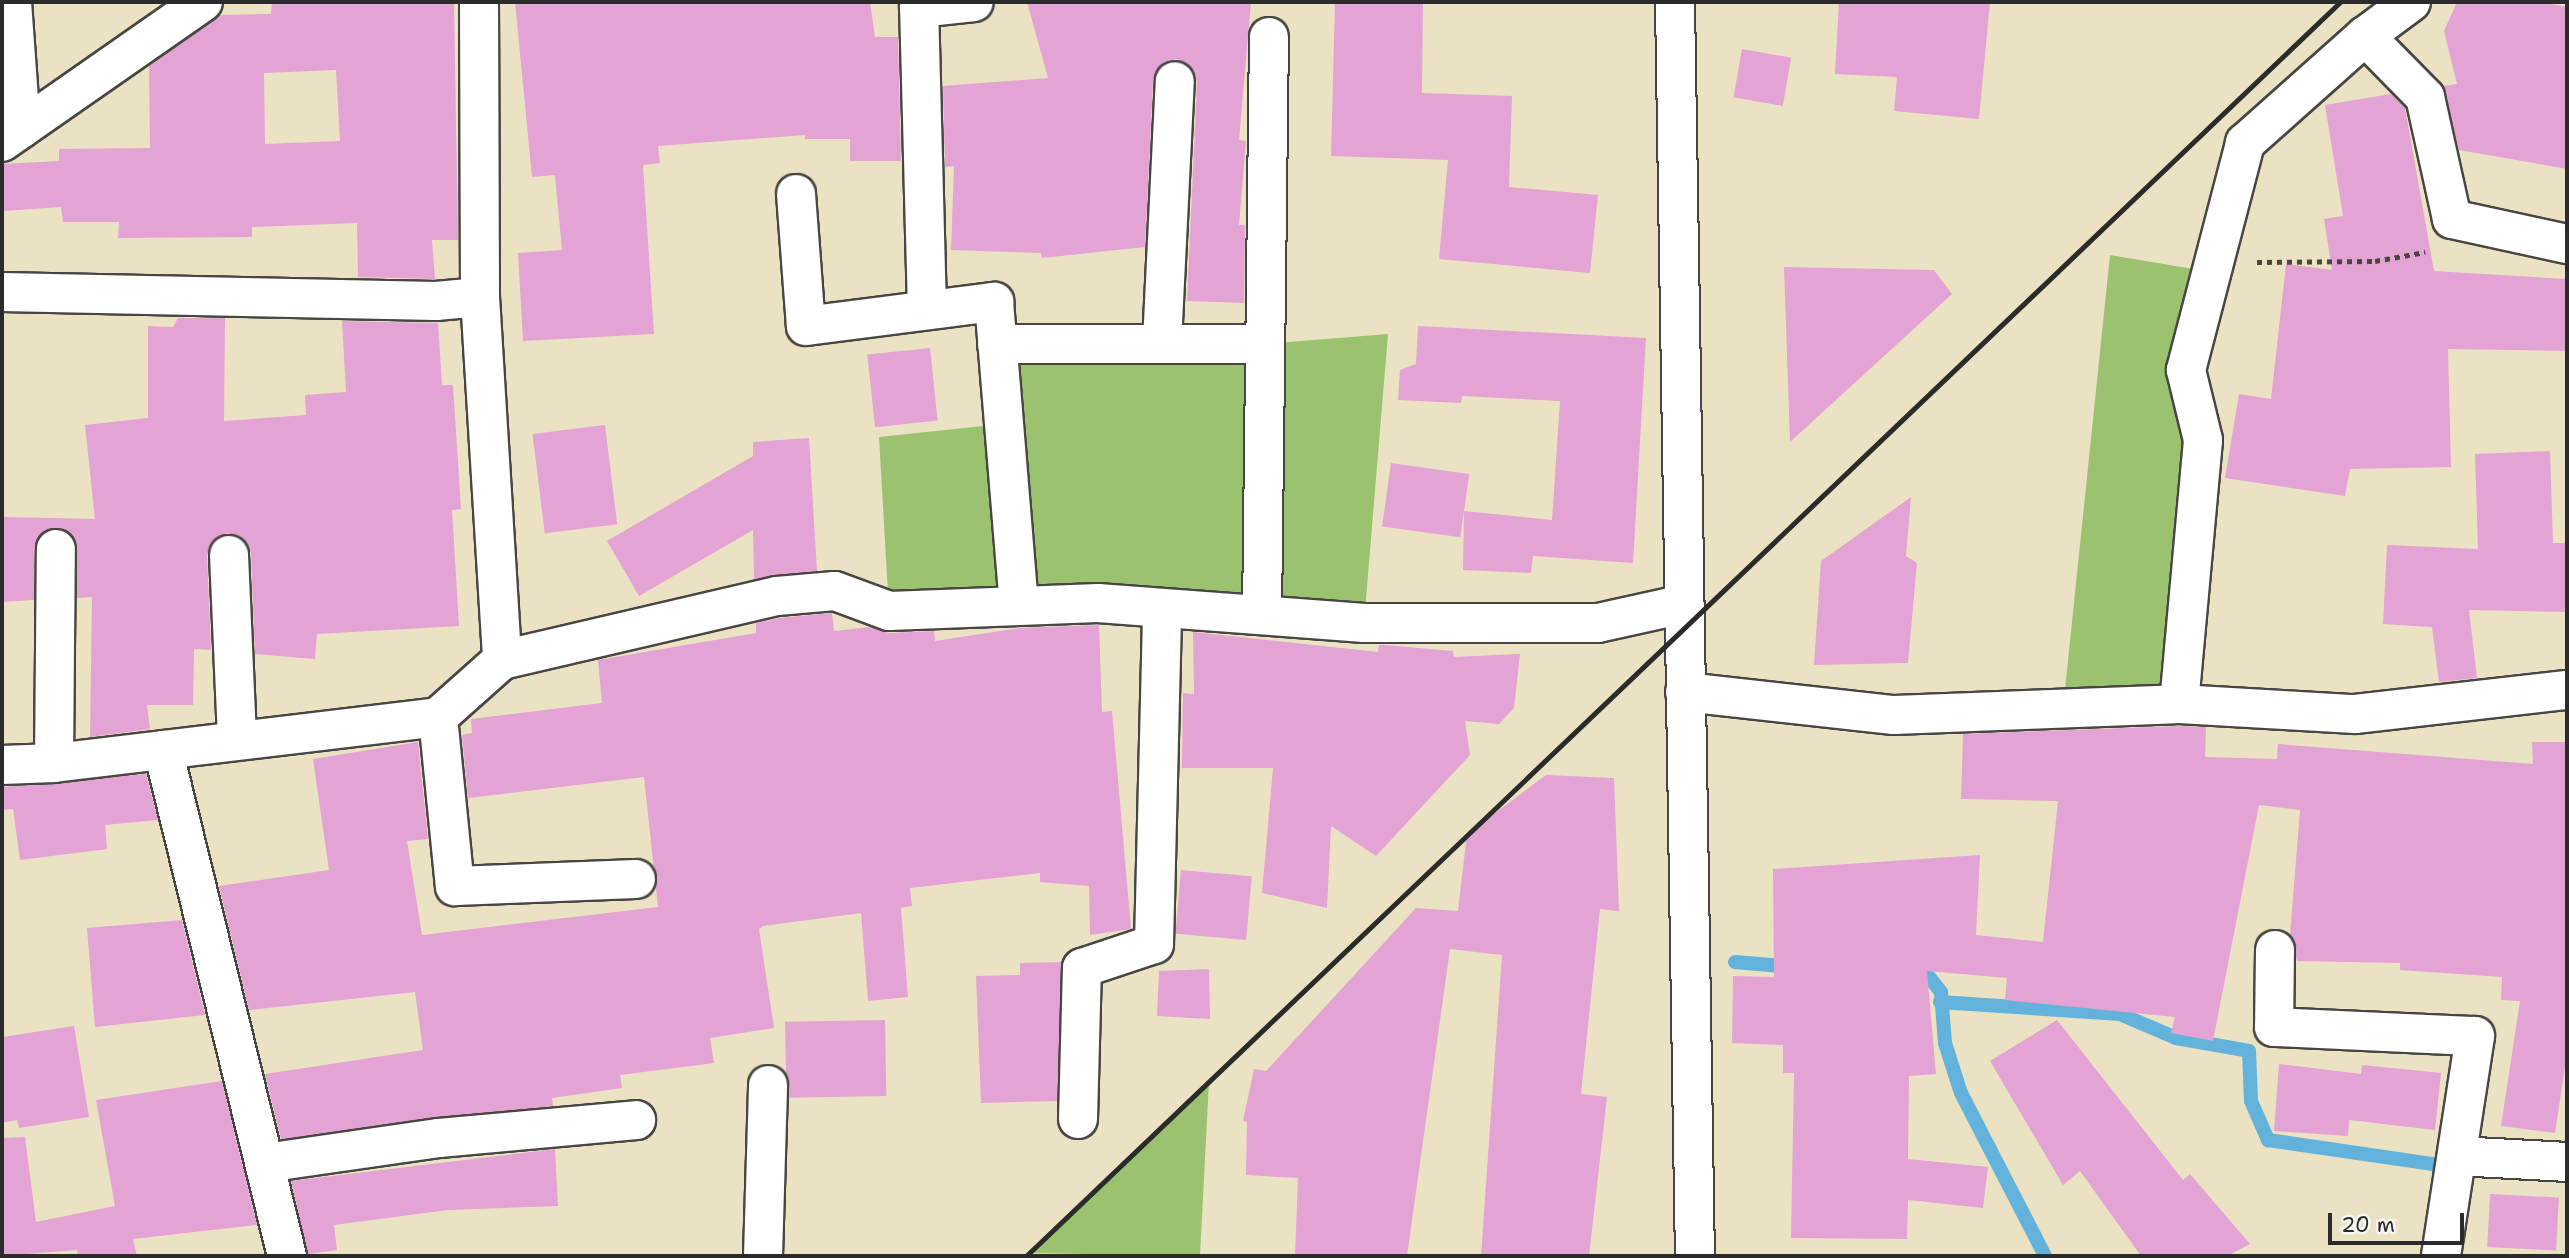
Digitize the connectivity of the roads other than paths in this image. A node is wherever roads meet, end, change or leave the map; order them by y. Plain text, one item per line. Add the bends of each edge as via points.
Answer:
1 (12, 2) edge
2 (203, 2) edge
3 (479, 2) edge
4 (974, 2) edge
5 (1675, 2) edge
6 (2411, 2) edge
7 (2365, 36) junction
8 (1269, 37) dead end
9 (1175, 81) dead end
10 (11, 135) edge
11 (796, 194) dead end
12 (2567, 244) edge
13 (2, 292) edge
14 (480, 297) junction
15 (927, 310) junction
16 (1162, 343) junction
17 (997, 344) junction
18 (1265, 344) junction
19 (56, 550) dead end
20 (229, 555) dead end
21 (1684, 604) junction
22 (1019, 605) junction
23 (1163, 610) junction
24 (1262, 615) junction
25 (502, 660) junction
26 (2567, 690) edge
27 (1685, 692) junction
28 (2179, 705) junction
29 (438, 717) junction
30 (237, 738) junction
31 (163, 750) junction
32 (54, 763) junction
33 (2, 765) edge
34 (635, 879) dead end
35 (2275, 950) dead end
36 (768, 1085) dead end
37 (1078, 1119) dead end
38 (636, 1120) dead end
39 (2457, 1156) junction
40 (2567, 1162) edge
41 (265, 1163) junction
42 (287, 1256) edge
43 (763, 1256) edge
44 (1695, 1256) edge
45 (2441, 1256) edge

1 - 10 street
2 - 10 street
3 - 14 street
4 - 15 street via 919,8
5 - 21 street
6 - 7 street
7 - 12 street via 2425,97 2452,219
7 - 28 street via 2245,143 2186,370 2203,440
8 - 18 street
9 - 16 street
11 - 15 street via 806,326
13 - 14 street via 436,301
14 - 25 street
15 - 17 street via 994,302
16 - 17 street
16 - 18 street
17 - 22 street
18 - 24 street
19 - 32 street
20 - 30 street
21 - 24 street via 1598,623 1364,623
21 - 27 street
22 - 23 street via 1098,603
22 - 25 street via 889,611 835,591 777,596
23 - 24 street
23 - 37 street via 1154,944 1082,968
25 - 29 street
26 - 28 street via 2355,714
27 - 28 street via 1894,715
27 - 44 street
29 - 30 street
29 - 34 street via 456,886
30 - 31 street
31 - 32 street
31 - 41 street
32 - 33 street
35 - 39 street via 2274,1027 2475,1036
36 - 43 street
38 - 41 street via 439,1138
39 - 40 street
39 - 45 street
41 - 42 street

